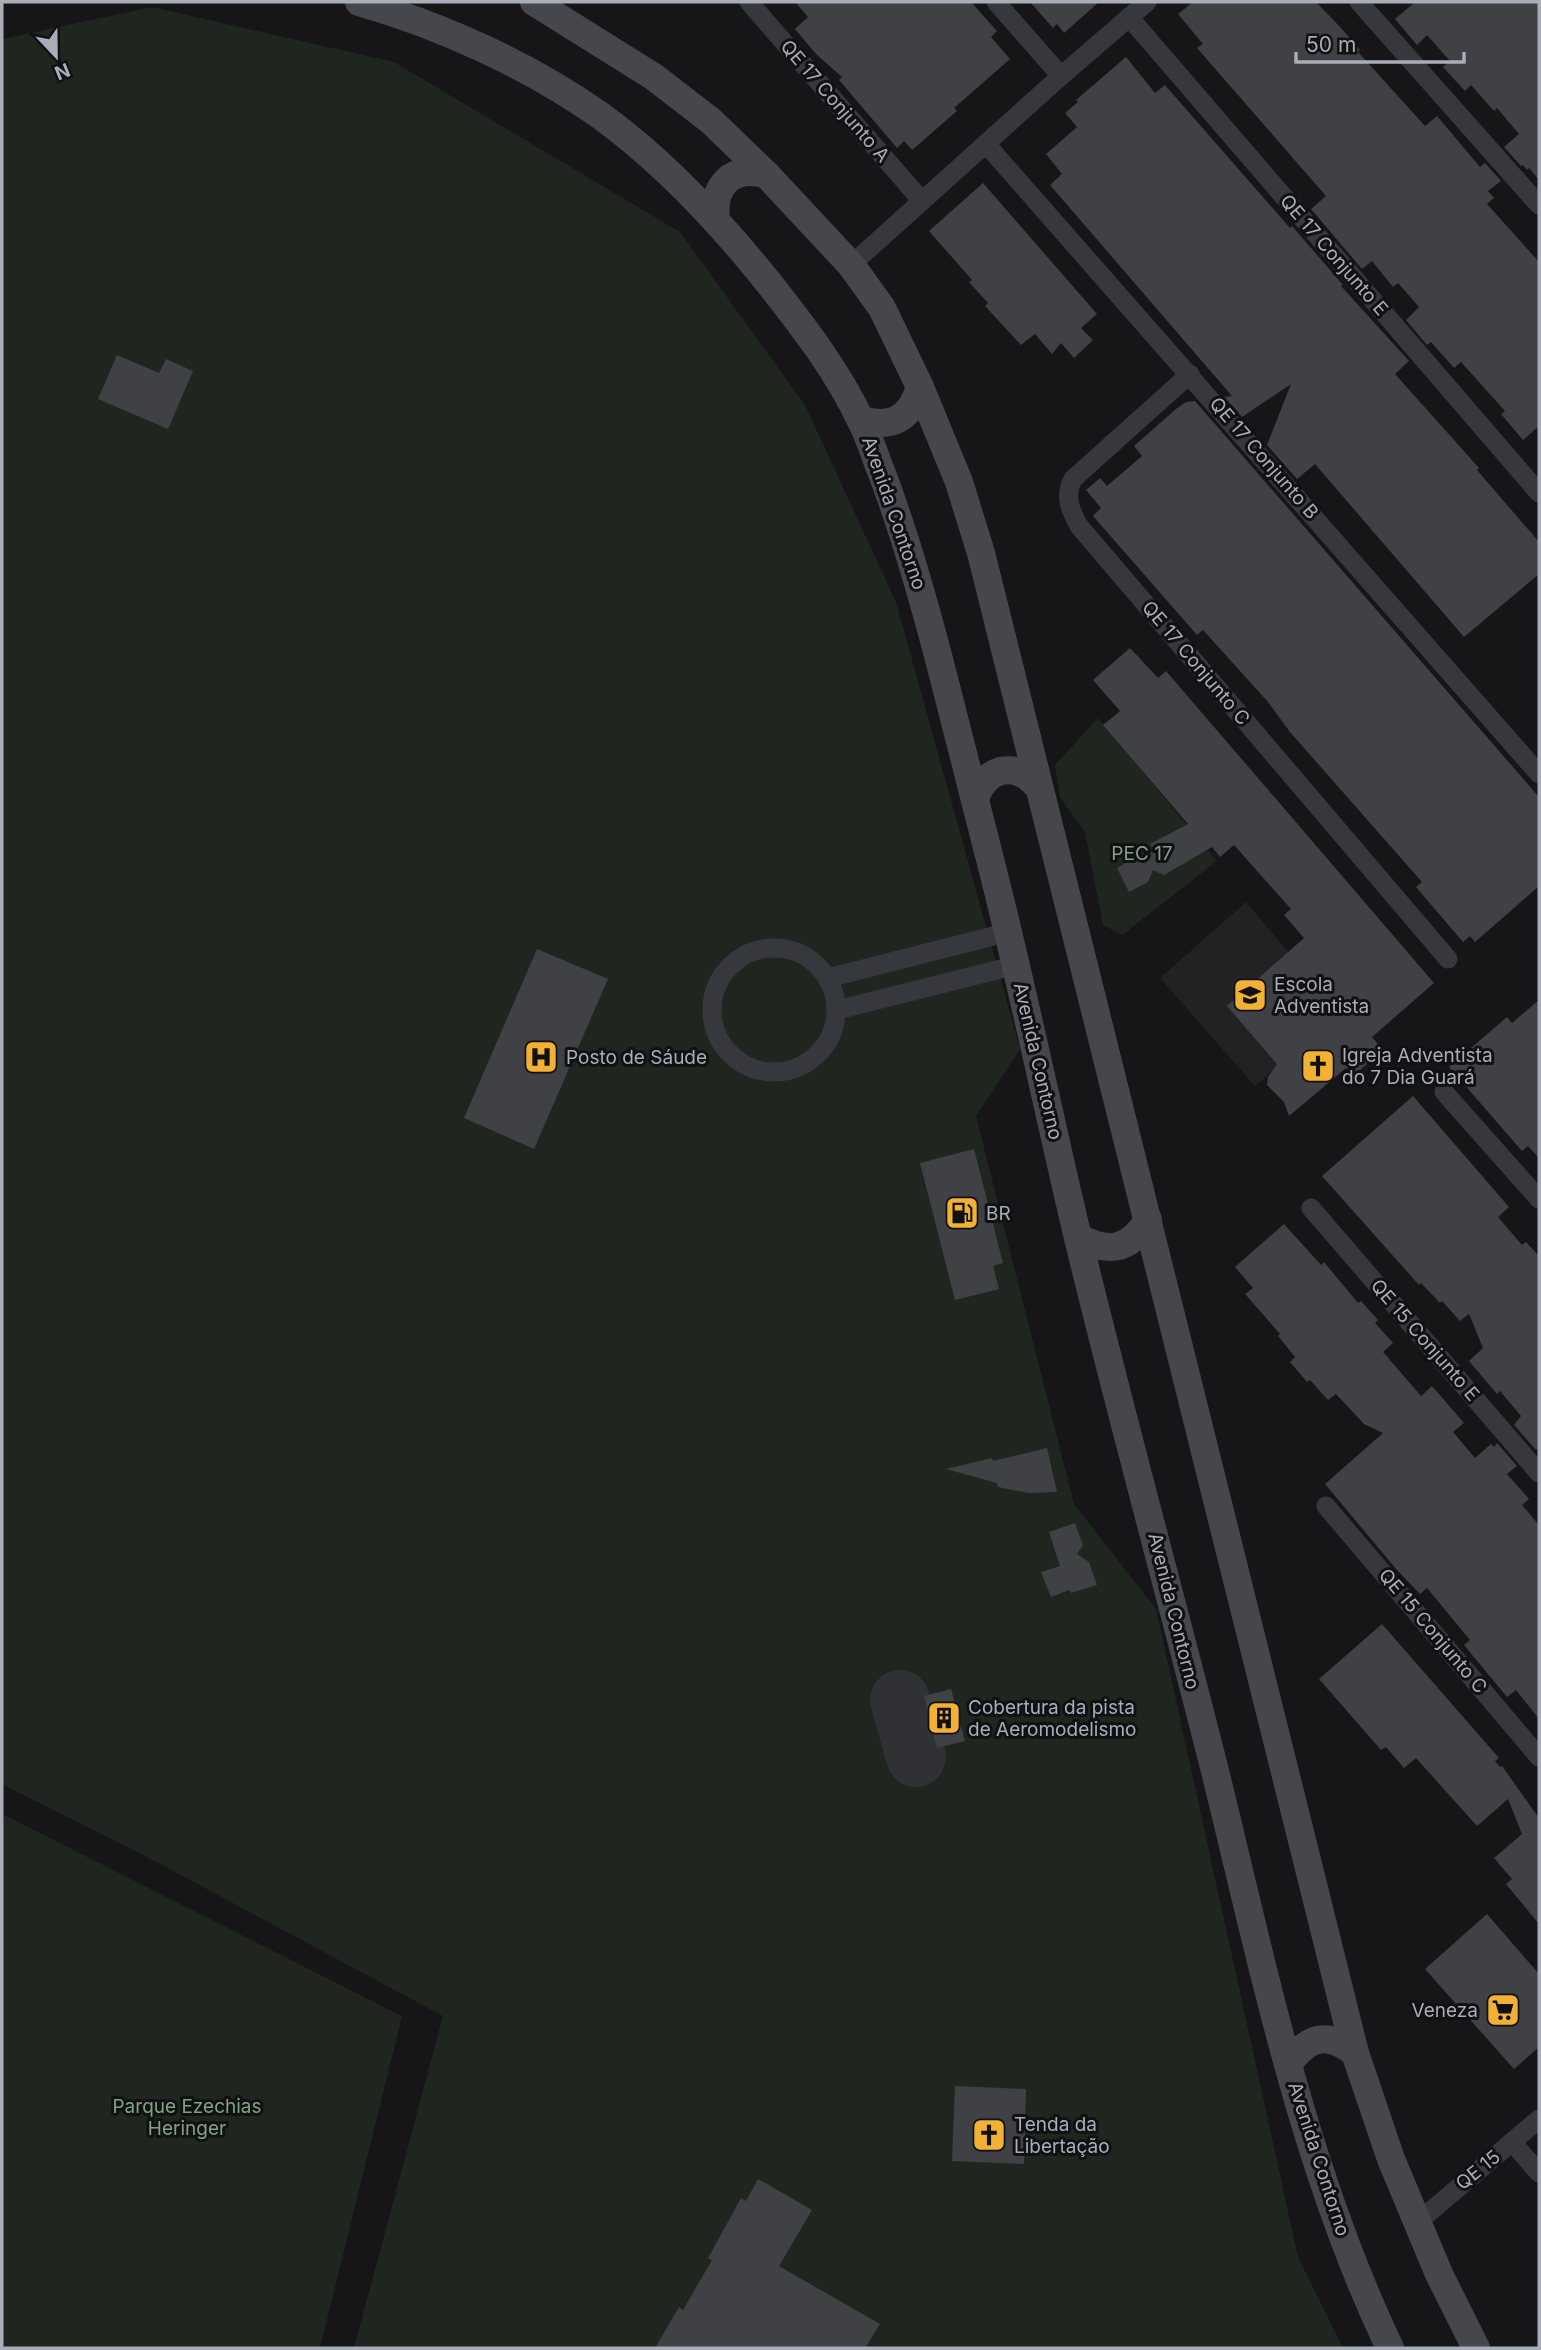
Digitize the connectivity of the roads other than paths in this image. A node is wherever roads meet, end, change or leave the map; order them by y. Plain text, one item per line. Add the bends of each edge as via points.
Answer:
1 (359, 2) edge
2 (534, 2) edge
3 (749, 2) edge
4 (996, 2) edge
5 (1147, 2) edge
6 (1359, 2) edge
7 (1129, 17) junction
8 (1061, 76) junction
9 (986, 144) junction
10 (767, 176) junction
11 (922, 201) junction
12 (1539, 205) edge
13 (716, 219) junction
14 (851, 265) junction
15 (1190, 374) junction
16 (920, 387) junction
17 (861, 420) junction
18 (1539, 493) edge
19 (1539, 774) edge
20 (1039, 788) junction
21 (975, 799) junction
22 (1009, 932) junction
23 (1448, 959) dead end
24 (1017, 965) junction
25 (828, 978) junction
26 (837, 1010) junction
27 (1444, 1092) dead end
28 (1539, 1199) edge
29 (1311, 1208) dead end
30 (1148, 1220) junction
31 (1078, 1237) junction
32 (1539, 1473) edge
33 (1326, 1506) dead end
34 (1539, 1757) edge
35 (1355, 2053) junction
36 (1288, 2064) junction
37 (1539, 2119) edge
38 (1512, 2142) junction
39 (1539, 2173) edge
40 (1418, 2222) junction
41 (1390, 2348) edge
42 (1476, 2348) edge

1 - 13 main road, Avenida Contorno via 476,45 572,98 667,171
2 - 10 main road via 654,77 711,121
3 - 11 street, QE 17 Conjunto A
4 - 8 street
5 - 7 street
6 - 12 street
7 - 8 street
7 - 18 street, QE 17 Conjunto E
8 - 9 street
9 - 11 street
9 - 15 street, QE 17 Conjunto B
10 - 13 main road via 740,173 724,182 716,198
10 - 14 main road
11 - 14 street
13 - 17 main road, Avenida Contorno via 799,322
14 - 16 main road via 883,309
15 - 19 street, QE 17 Conjunto B
15 - 23 street, QE 17 Conjunto C via 1073,479 1068,489 1071,513
16 - 17 main road via 906,415 876,425
16 - 20 main road via 959,482 981,553
17 - 21 main road, Avenida Contorno via 921,588
20 - 21 main road via 1021,772 997,772 986,778
20 - 30 main road
21 - 22 main road, Avenida Contorno
22 - 24 main road, Avenida Contorno
22 - 25 street
24 - 26 street
24 - 31 main road, Avenida Contorno
25 - 26 street
25 - 26 street via 802,954 783,948 744,956 718,985 713,1023 721,1042 751,1068 790,1070 823,1049
27 - 28 street
29 - 32 street, QE 15 Conjunto E
30 - 31 main road via 1126,1244 1109,1248
30 - 35 main road
31 - 36 main road, Avenida Contorno
33 - 34 street, QE 15 Conjunto C
35 - 36 main road via 1334,2040 1318,2039 1305,2045
35 - 40 main road
36 - 41 main road, Avenida Contorno via 1322,2176
37 - 38 street, QE 15
38 - 39 street
38 - 40 street, QE 15
40 - 42 main road

